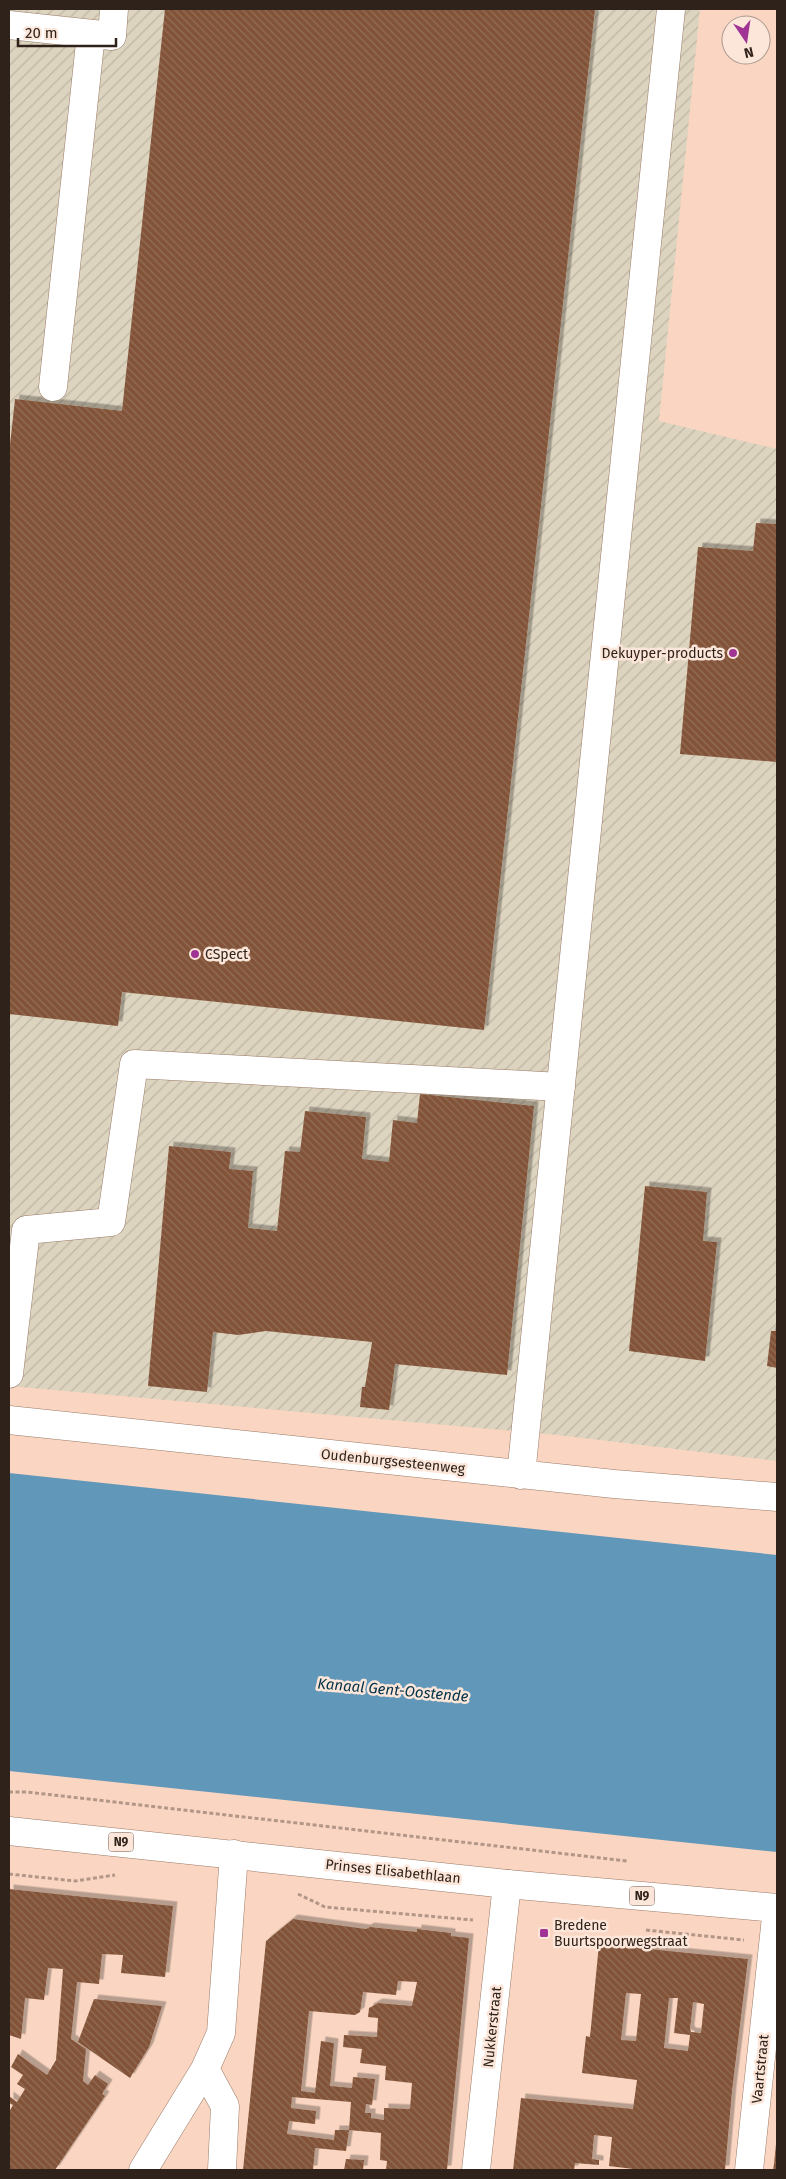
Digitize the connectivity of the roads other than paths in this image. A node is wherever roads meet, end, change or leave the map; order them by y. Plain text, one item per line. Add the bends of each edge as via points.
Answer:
1 (114, 9) edge
2 (671, 9) edge
3 (9, 26) edge
4 (91, 34) junction
5 (53, 387) dead end
6 (561, 1087) junction
7 (9, 1374) edge
8 (9, 1420) edge
9 (520, 1475) junction
10 (777, 1497) edge
11 (9, 1831) edge
12 (234, 1854) junction
13 (507, 1884) junction
14 (777, 1908) edge
15 (205, 2069) junction
16 (143, 2170) edge
17 (222, 2170) edge
18 (476, 2170) edge
19 (749, 2170) edge

1 - 4 street via 112,36
2 - 6 street
3 - 4 street
4 - 5 street
6 - 7 street via 134,1064 111,1222 26,1230
6 - 9 street
8 - 9 street, Oudenburgsesteenweg
9 - 10 street, Oudenburgsesteenweg
11 - 12 street, Prinses Elisabethlaan / N9
12 - 13 street, Prinses Elisabethlaan / N9
12 - 15 street via 221,2033
13 - 14 street, Prinses Elisabethlaan / N9
13 - 18 street, Nukkerstraat
14 - 19 street, Vaartstraat
15 - 16 street
15 - 17 street via 225,2106

